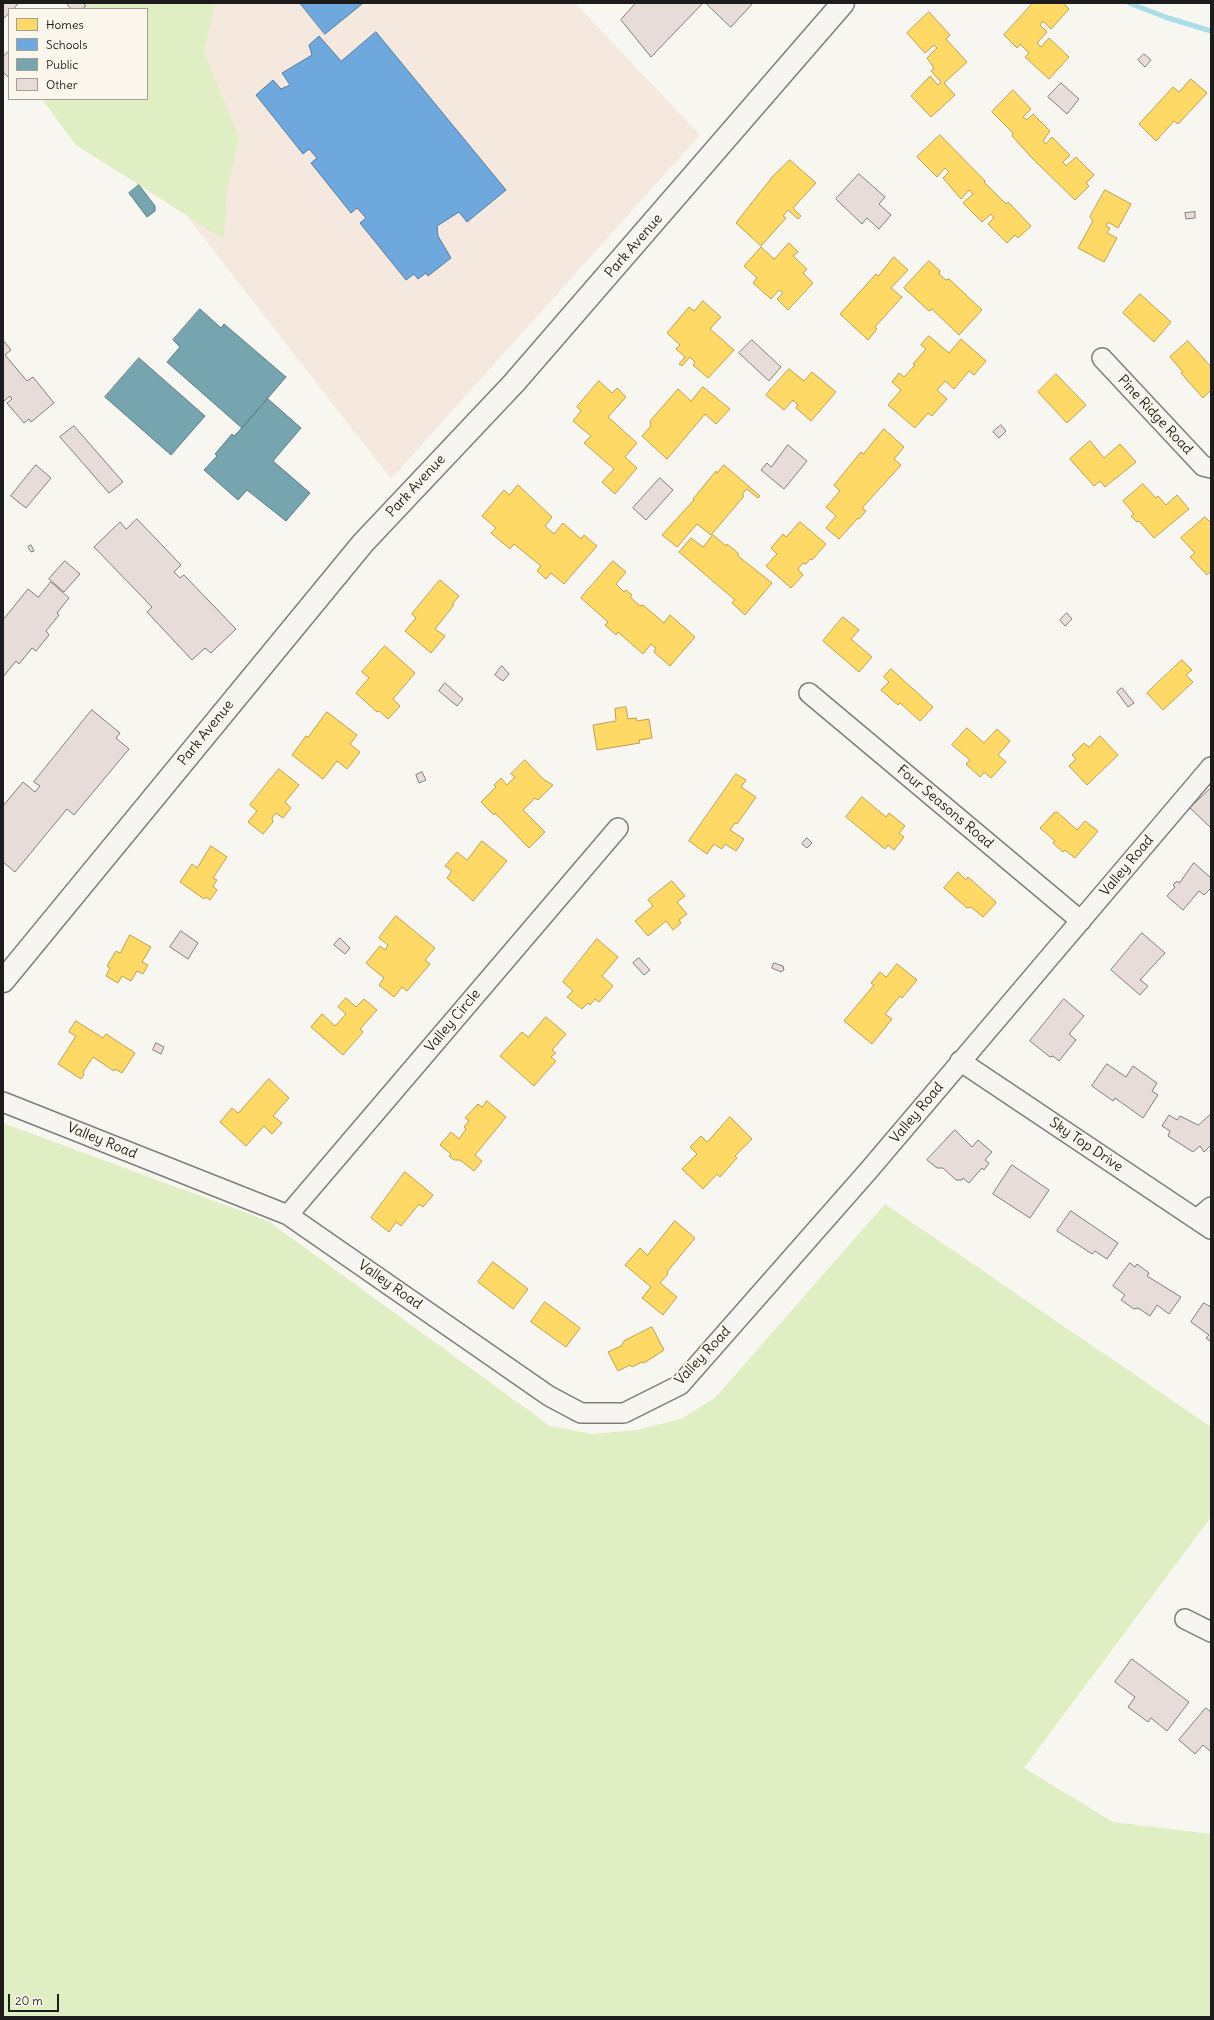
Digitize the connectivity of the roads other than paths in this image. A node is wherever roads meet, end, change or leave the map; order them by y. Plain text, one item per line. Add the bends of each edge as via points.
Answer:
1 (843, 3) edge
2 (1102, 358) dead end
3 (1211, 468) edge
4 (809, 693) dead end
5 (1211, 766) edge
6 (618, 828) dead end
7 (1081, 920) junction
8 (3, 982) edge
9 (960, 1061) junction
10 (3, 1102) edge
11 (288, 1215) junction
12 (1206, 1218) edge
13 (1186, 1618) dead end
14 (1211, 1632) edge

1 - 8 main road, Park Avenue via 514,383 363,542
2 - 3 street, Pine Ridge Road via 1203,466
4 - 7 street, Four Seasons Road
5 - 7 street, Valley Road
6 - 11 street, Valley Circle
7 - 9 street, Valley Road
9 - 11 street, Valley Road via 864,1176 680,1385 624,1412 581,1413 549,1396
9 - 12 street, Sky Top Drive
10 - 11 street, Valley Road
13 - 14 street

